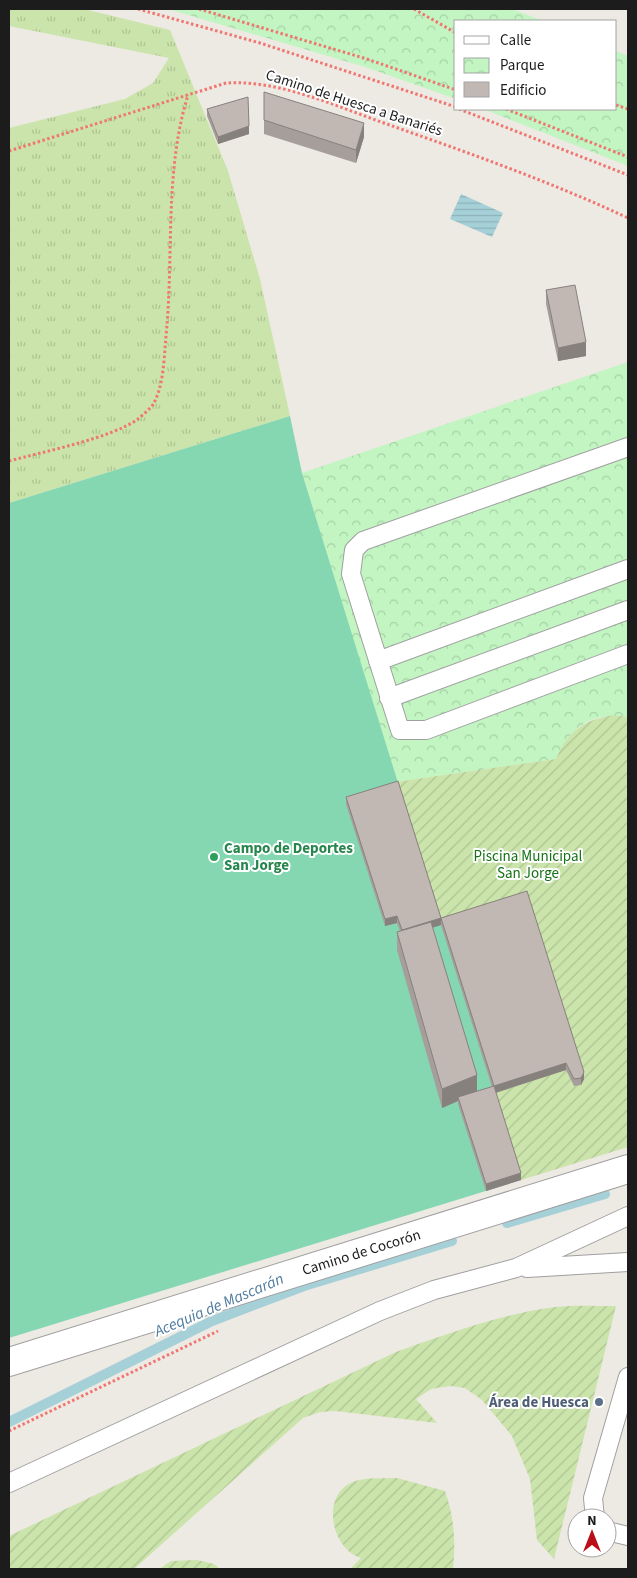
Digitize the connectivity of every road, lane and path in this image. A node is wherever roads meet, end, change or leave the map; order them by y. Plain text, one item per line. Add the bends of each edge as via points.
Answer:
1 (138, 9) edge
2 (199, 9) edge
3 (414, 9) edge
4 (454, 32) edge
5 (454, 89) edge
6 (188, 95) junction
7 (454, 107) edge
8 (462, 110) edge
9 (509, 110) edge
10 (9, 151) edge
11 (628, 157) edge
12 (628, 175) edge
13 (628, 218) edge
14 (628, 447) edge
15 (9, 461) edge
16 (628, 569) edge
17 (628, 610) edge
18 (628, 654) edge
19 (378, 661) junction
20 (390, 698) junction
21 (628, 1169) edge
22 (628, 1216) edge
23 (628, 1262) edge
24 (516, 1268) junction
25 (225, 1328) dead end
26 (9, 1362) edge
27 (628, 1377) edge
28 (9, 1431) edge
29 (9, 1483) edge
30 (594, 1508) edge

1 - 7 path via 260,43
2 - 5 path via 367,59
3 - 4 path
6 - 10 path, Camino de Huesca a Banariés
6 - 13 path, Camino de Huesca a Banariés via 226,83 250,82 271,86 467,152
6 - 15 path via 182,113 174,168 169,307 162,379 154,404 138,420 112,432
8 - 12 path
9 - 11 path
14 - 19 lane via 363,540 354,550 351,574
16 - 19 lane
17 - 20 lane
18 - 20 lane via 426,730 400,730
19 - 20 lane
21 - 26 street, Camino de Cocorón
22 - 24 lane
23 - 24 lane
24 - 29 lane via 434,1290 380,1311
25 - 28 path
27 - 30 lane via 593,1498

